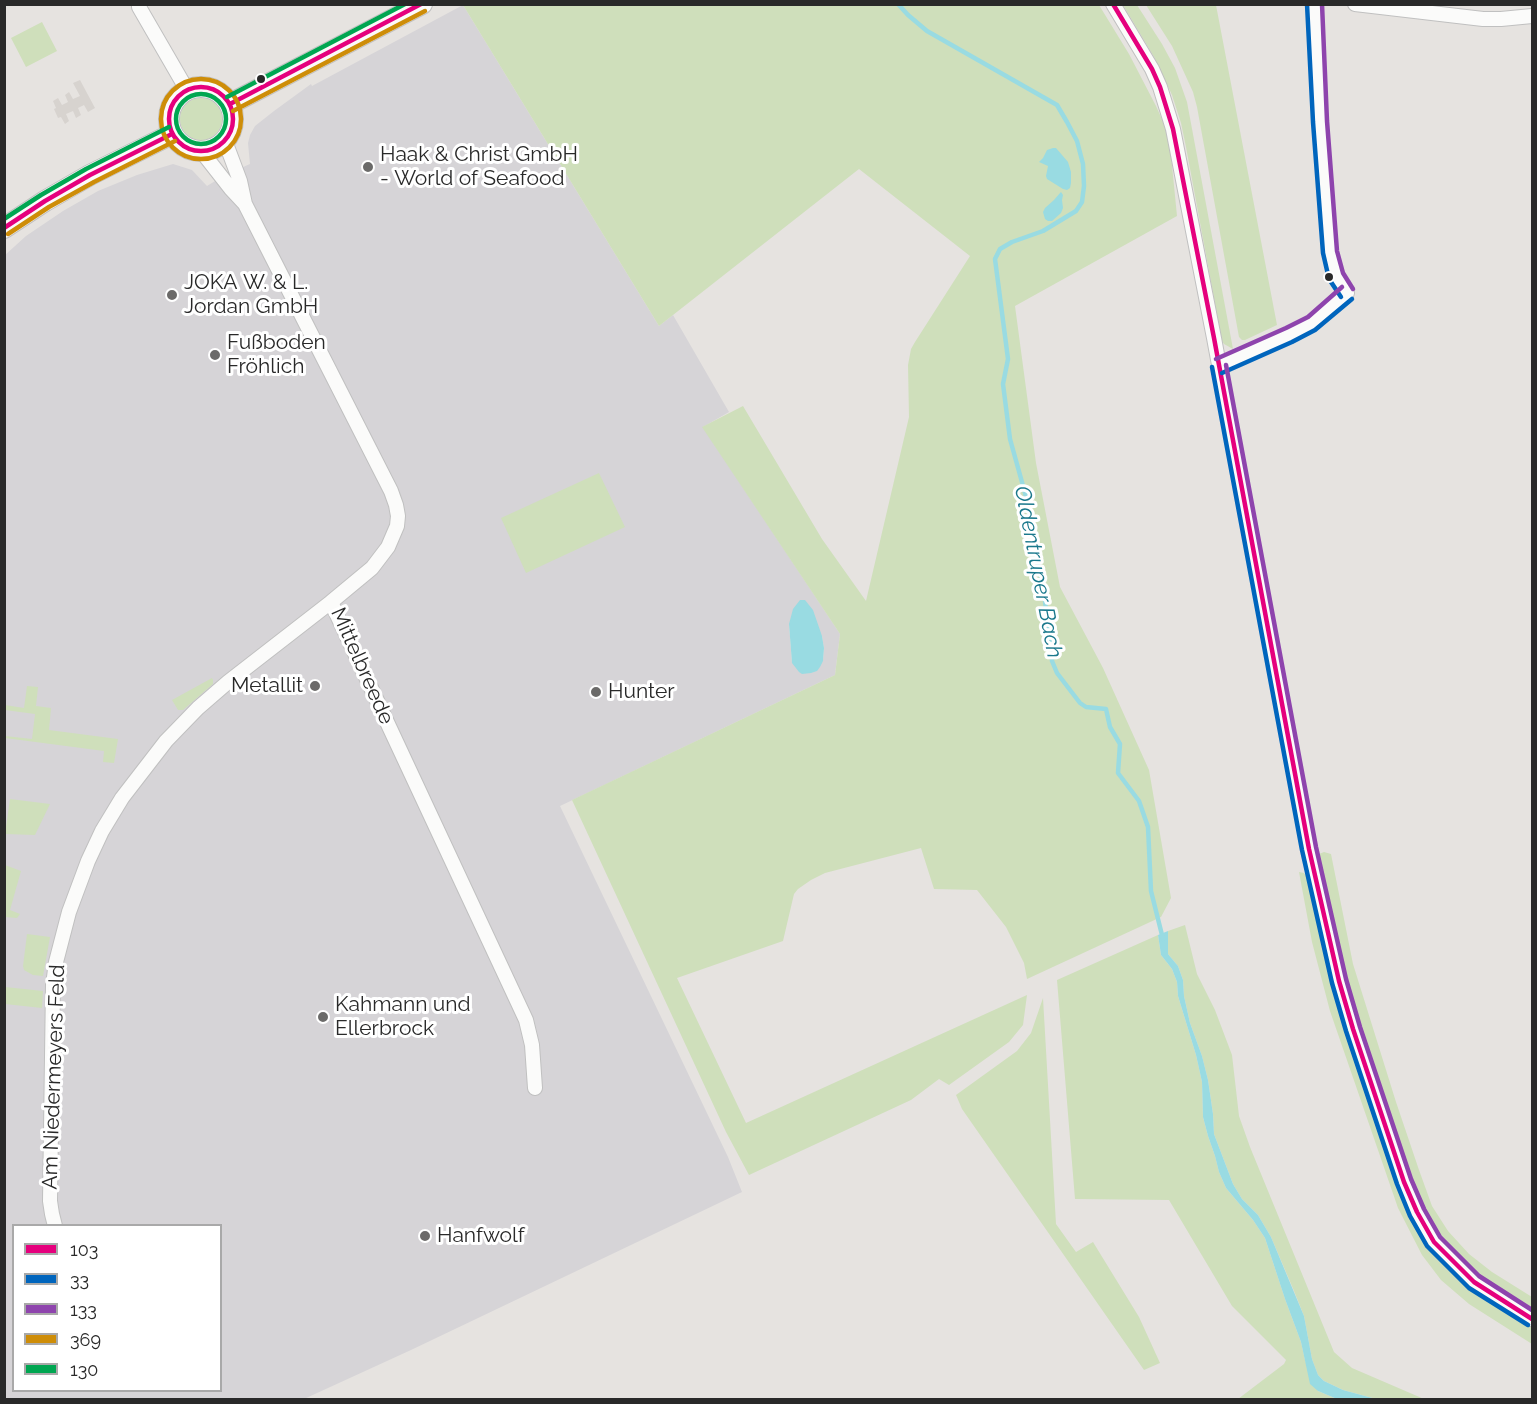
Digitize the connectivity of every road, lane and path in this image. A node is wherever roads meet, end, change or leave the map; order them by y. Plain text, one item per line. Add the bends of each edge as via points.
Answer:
1 (422, 4) edge
2 (1113, 4) edge
3 (1314, 4) edge
4 (1355, 4) edge
5 (140, 7) dead end
6 (1533, 16) edge
7 (187, 90) junction
8 (230, 104) junction
9 (172, 134) junction
10 (225, 141) junction
11 (202, 152) junction
12 (245, 204) junction
13 (4, 228) edge
14 (1219, 366) junction
15 (331, 602) junction
16 (535, 1088) dead end
17 (55, 1224) edge
18 (1533, 1319) edge

1 - 8 street
2 - 14 street via 1152,69 1170,119
3 - 14 street via 1330,252 1336,276 1347,293 1312,323
4 - 6 street via 1483,19
5 - 7 street
7 - 8 street via 211,88
7 - 9 street via 170,109 168,122
8 - 10 street via 232,130
9 - 11 street via 180,144
9 - 13 street via 70,186
10 - 11 street
10 - 12 street
11 - 12 street
12 - 15 street, Mittelbreede via 396,506 397,526 388,547 372,568
14 - 18 street via 1309,849 1353,1029 1404,1182 1434,1242 1474,1282
15 - 16 street, Mittelbreede via 525,1020 532,1045
15 - 17 street, Am Niedermeyers Feld via 228,682 166,741 122,798 87,861 69,912 53,985 50,1201

